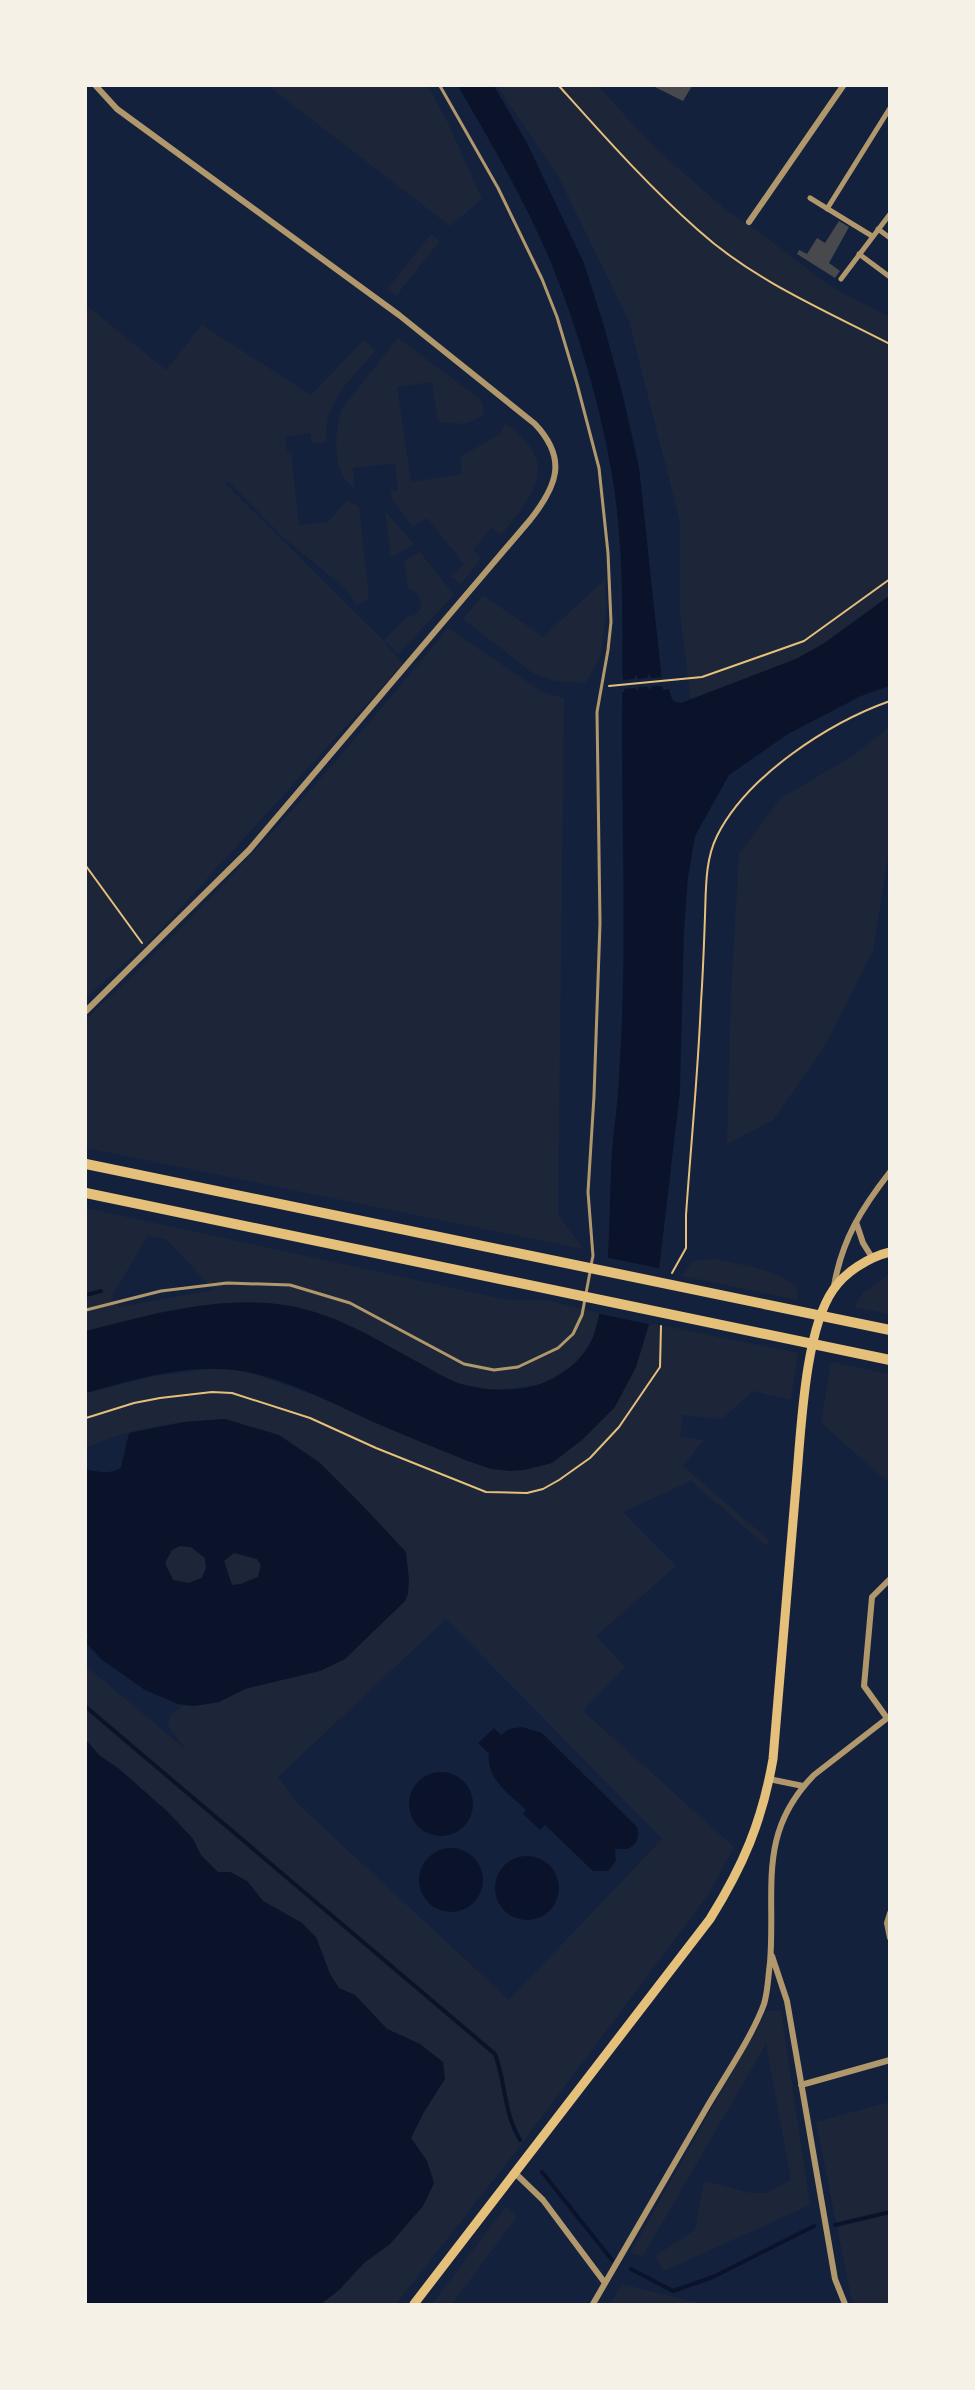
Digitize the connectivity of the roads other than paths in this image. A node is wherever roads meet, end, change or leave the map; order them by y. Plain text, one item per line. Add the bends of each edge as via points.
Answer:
1 (96, 86) edge
2 (440, 86) edge
3 (843, 86) edge
4 (890, 108) edge
5 (810, 198) dead end
6 (827, 209) junction
7 (890, 214) edge
8 (749, 222) dead end
9 (878, 229) junction
10 (872, 236) junction
11 (890, 238) edge
12 (859, 254) junction
13 (890, 276) edge
14 (841, 279) dead end
15 (86, 1011) edge
16 (86, 1164) edge
17 (890, 1172) edge
18 (86, 1193) edge
19 (856, 1221) junction
20 (890, 1252) edge
21 (873, 1259) junction
22 (834, 1289) junction
23 (86, 1310) edge
24 (890, 1330) edge
25 (890, 1360) edge
26 (890, 1580) edge
27 (888, 1717) edge
28 (769, 1779) junction
29 (803, 1786) junction
30 (890, 1913) edge
31 (890, 1938) edge
32 (771, 1952) junction
33 (890, 2060) edge
34 (801, 2085) junction
35 (515, 2173) junction
36 (605, 2283) junction
37 (414, 2304) edge
38 (593, 2304) edge
39 (845, 2304) edge

1 - 15 street via 117,109 399,315 542,432 553,449 556,466 542,506 249,850
2 - 23 lane via 498,188 542,279 577,384 599,468 611,622 597,712 600,923 588,1192 592,1256 582,1315 573,1334 558,1348 518,1367 494,1371 464,1364 350,1304 290,1286 227,1283 161,1292
3 - 8 street
4 - 6 street
5 - 6 street
6 - 10 street
7 - 9 street
9 - 10 street
9 - 11 street
10 - 12 street
12 - 13 street
12 - 14 street
16 - 24 highway via 675,1282
17 - 19 street
18 - 25 highway
19 - 21 street
19 - 22 street via 840,1254
20 - 21 main road
21 - 22 main road via 848,1274
22 - 28 main road via 817,1330 804,1393
26 - 27 street via 872,1597 864,1686
27 - 29 street
28 - 29 street
28 - 35 main road via 749,1849 710,1920
29 - 32 street via 785,1813 772,1857
30 - 31 street
32 - 34 street via 787,2001
32 - 36 street via 767,1991 757,2019
33 - 34 street
34 - 39 street via 835,2280
35 - 36 street via 543,2200
35 - 37 main road
36 - 38 street

